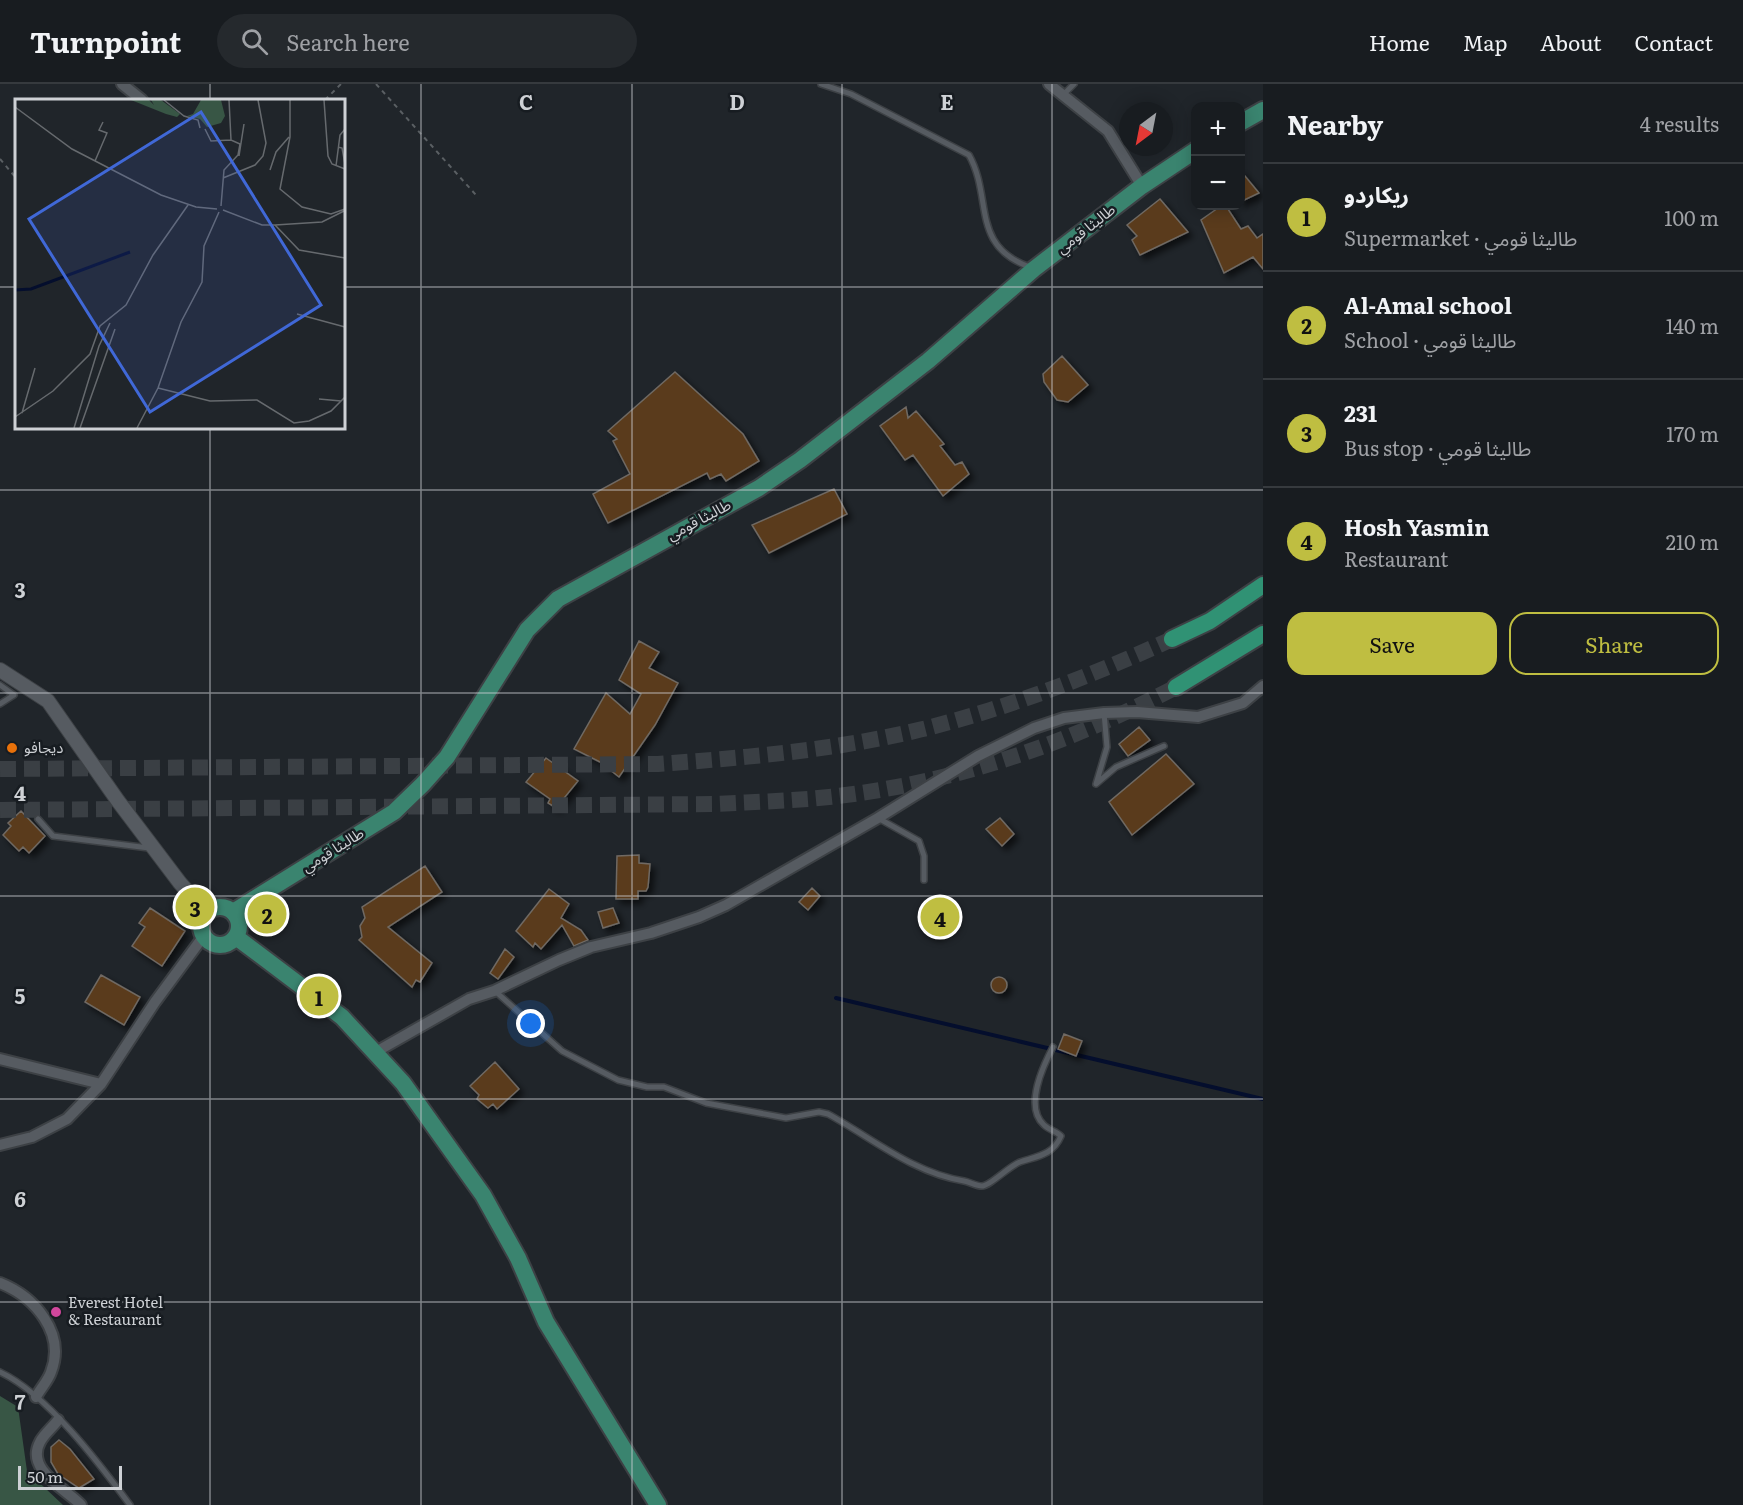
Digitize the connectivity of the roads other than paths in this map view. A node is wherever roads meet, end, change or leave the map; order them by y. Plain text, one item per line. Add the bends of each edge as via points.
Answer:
1 (122, 84) edge
2 (821, 84) edge
3 (1049, 84) edge
4 (1074, 84) edge
5 (1064, 94) junction
6 (141, 99) edge
7 (1263, 110) edge
8 (1245, 120) edge
9 (1191, 153) edge
10 (1142, 186) junction
11 (1034, 269) junction
12 (1263, 585) edge
13 (1263, 634) edge
14 (1172, 639) tunnel mouth
15 (0, 670) edge
16 (0, 685) edge
17 (1176, 687) tunnel mouth
18 (1263, 687) edge
19 (0, 704) edge
20 (1104, 713) junction
21 (1164, 746) dead end
22 (878, 818) junction
23 (38, 819) dead end
24 (154, 849) junction
25 (924, 880) dead end
26 (206, 912) junction
27 (233, 912) junction
28 (203, 937) junction
29 (236, 937) junction
30 (494, 991) junction
31 (1053, 1047) dead end
32 (374, 1053) junction
33 (0, 1059) edge
34 (101, 1084) junction
35 (0, 1145) edge
36 (0, 1283) edge
37 (0, 1372) edge
38 (36, 1397) junction
39 (58, 1420) junction
40 (81, 1505) edge
41 (130, 1505) edge
42 (658, 1505) edge

1 - 6 street
2 - 11 lane via 852,94 969,155 975,166 988,234 1015,262
3 - 5 street
4 - 5 lane
5 - 10 street via 1108,131
7 - 8 main road
9 - 10 main road, طاليثا قومي
10 - 11 main road, طاليثا قومي
11 - 27 main road, طاليثا قومي via 928,361 800,460 759,488 558,598 527,630 447,757 423,784 394,812
12 - 14 highway via 1210,621
13 - 17 highway
15 - 24 street via 48,701
16 - 19 lane via 14,695
18 - 20 street via 1243,703 1198,717
20 - 21 lane via 1107,747 1096,784 1116,767
20 - 22 street via 1064,718 1034,728 978,756
22 - 25 lane via 920,841
22 - 30 street via 726,905 651,933 591,947
23 - 24 lane via 53,836
24 - 26 street
26 - 27 main road via 217,907
26 - 28 main road via 201,921
27 - 29 main road via 239,923
28 - 29 main road via 218,946
28 - 34 street via 160,993
29 - 32 main road via 342,1017
30 - 31 lane via 562,1051 618,1080 664,1087 706,1103 786,1118 828,1114 922,1169 948,1180 982,1186 1007,1168 1043,1155 1057,1144 1061,1136 1039,1117 1036,1093 1038,1077
30 - 32 street via 469,999
32 - 42 main road via 403,1083 483,1195 518,1258 546,1322
33 - 34 street
34 - 35 street via 67,1119 32,1137
36 - 38 street via 14,1288 43,1313 55,1342 51,1372
37 - 38 lane
38 - 39 lane
39 - 40 street via 39,1443 38,1457 42,1471
39 - 41 lane via 99,1463

